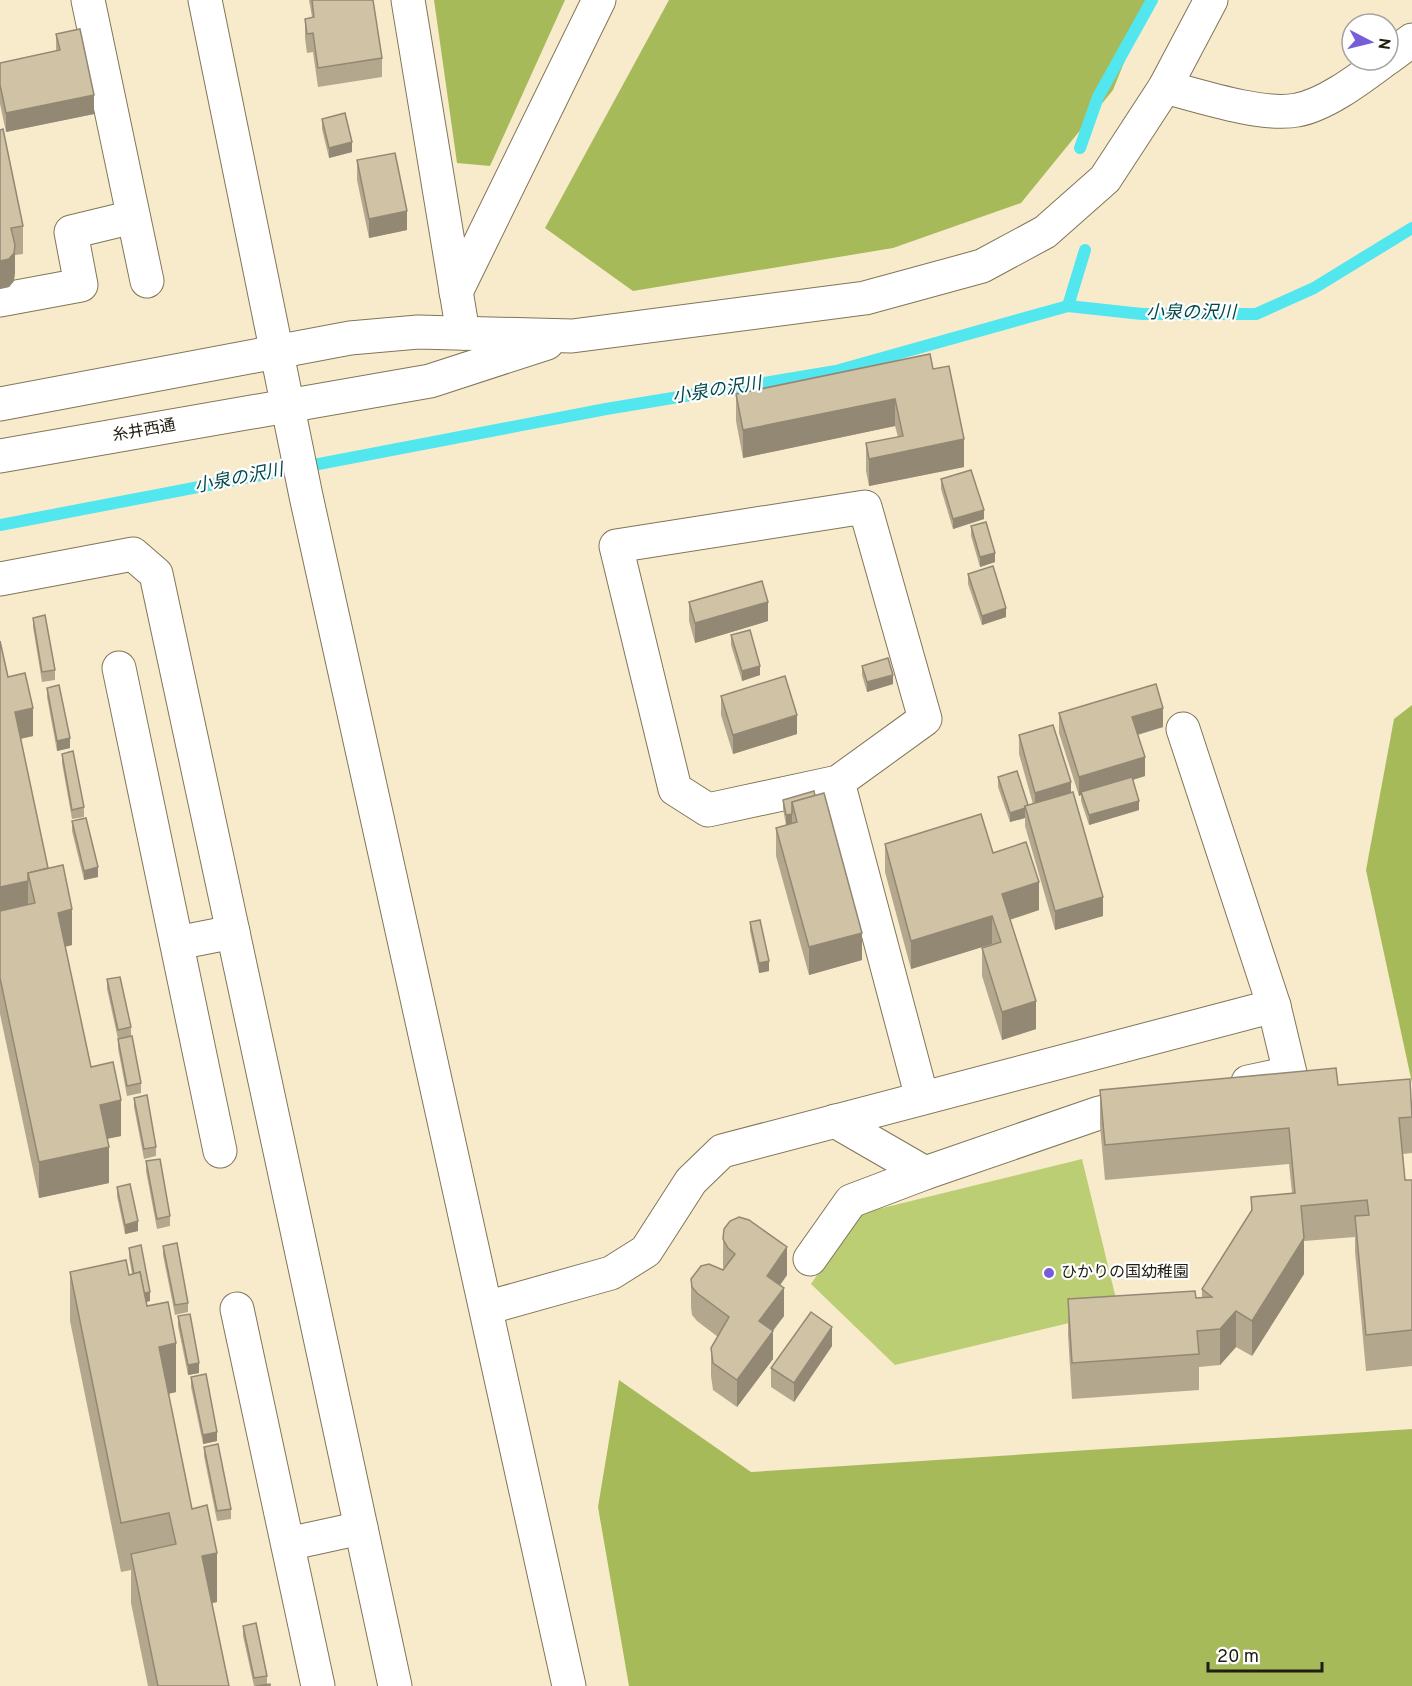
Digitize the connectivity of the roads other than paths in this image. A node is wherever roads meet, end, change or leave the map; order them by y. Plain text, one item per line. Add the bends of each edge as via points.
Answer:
1 (88, 0) edge
2 (205, 0) edge
3 (408, 0) edge
4 (599, 0) edge
5 (1211, 0) edge
6 (1412, 40) edge
7 (1400, 49) edge
8 (1369, 72) edge
9 (1165, 87) junction
10 (133, 217) junction
11 (147, 281) dead end
12 (456, 292) junction
13 (0, 300) edge
14 (463, 333) junction
15 (572, 336) junction
16 (278, 352) junction
17 (0, 404) edge
18 (289, 407) junction
19 (0, 456) edge
20 (0, 579) edge
21 (119, 668) dead end
22 (1183, 729) dead end
23 (838, 782) junction
24 (233, 932) junction
25 (177, 943) junction
26 (1274, 1006) junction
27 (1223, 1087) edge
28 (1178, 1096) edge
29 (922, 1098) junction
30 (835, 1121) junction
31 (220, 1150) dead end
32 (925, 1173) junction
33 (810, 1259) dead end
34 (486, 1308) junction
35 (237, 1309) dead end
36 (361, 1528) junction
37 (288, 1544) junction
38 (318, 1686) edge
39 (395, 1686) edge
40 (569, 1686) edge

1 - 10 street
2 - 16 street
3 - 12 street
4 - 12 street
5 - 9 street
6 - 7 street
8 - 9 street via 1346,89 1297,110 1251,109
9 - 15 street via 1105,179 1045,232 982,266 865,298
10 - 11 street
10 - 13 street via 71,232 81,285
12 - 14 street
14 - 15 street
14 - 16 street via 350,338
15 - 18 street, 糸井西通 via 430,381
16 - 17 street
16 - 18 street
18 - 19 street, 糸井西通
18 - 34 street
20 - 24 street via 133,554 156,574
21 - 25 street
22 - 26 street
23 - 23 street via 925,719 865,507 616,546 675,789 708,810
23 - 29 street
24 - 25 street
24 - 36 street
25 - 31 street
26 - 27 street via 1290,1073
26 - 29 street
28 - 32 street via 1099,1113
29 - 30 street
30 - 32 street
30 - 34 street via 722,1151 691,1181 646,1251 611,1273
32 - 33 street via 851,1201
34 - 40 street
35 - 37 street
36 - 37 street
36 - 39 street
37 - 38 street

